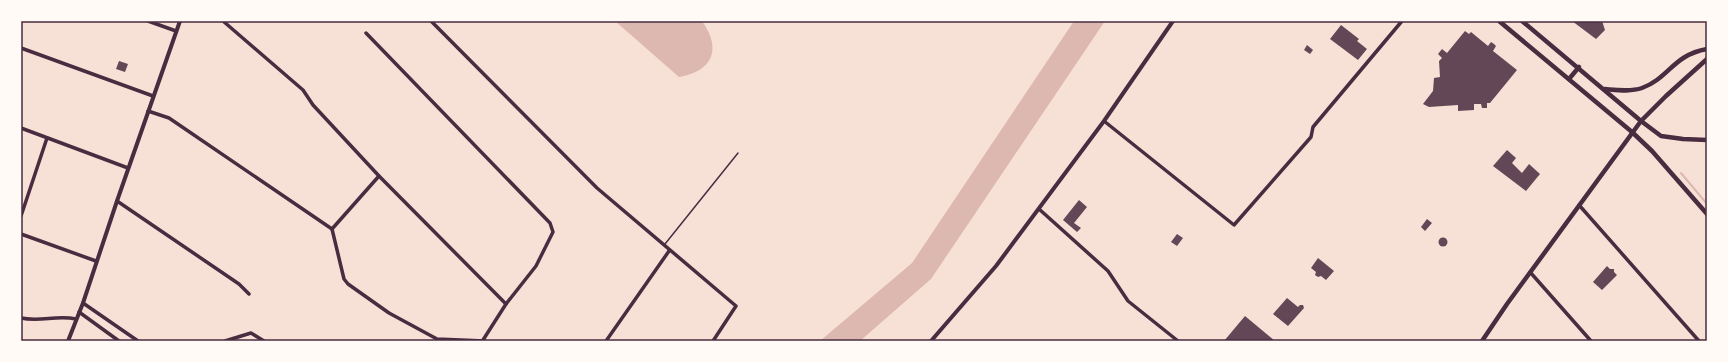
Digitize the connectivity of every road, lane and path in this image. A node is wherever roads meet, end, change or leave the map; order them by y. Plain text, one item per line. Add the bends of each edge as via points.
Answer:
1 (148, 21) edge
2 (180, 21) edge
3 (223, 21) edge
4 (431, 21) edge
5 (1173, 21) edge
6 (1402, 21) edge
7 (1499, 21) edge
8 (1522, 21) edge
9 (176, 31) junction
10 (366, 33) dead end
11 (21, 48) edge
12 (1707, 49) edge
13 (1707, 59) edge
14 (1579, 67) junction
15 (1569, 78) junction
16 (1605, 89) junction
17 (154, 96) junction
18 (148, 111) junction
19 (1104, 121) junction
20 (1641, 121) junction
21 (21, 128) edge
22 (1632, 132) junction
23 (47, 138) junction
24 (1707, 140) edge
25 (738, 153) dead end
26 (128, 168) junction
27 (379, 176) junction
28 (116, 201) junction
29 (1579, 205) junction
30 (1039, 209) junction
31 (1707, 214) edge
32 (21, 216) edge
33 (332, 229) junction
34 (21, 234) edge
35 (663, 246) junction
36 (669, 251) junction
37 (96, 261) junction
38 (1530, 272) junction
39 (249, 294) dead end
40 (83, 303) junction
41 (506, 304) junction
42 (79, 312) junction
43 (21, 318) edge
44 (76, 319) junction
45 (68, 341) edge
46 (120, 341) edge
47 (138, 341) edge
48 (225, 341) edge
49 (264, 341) edge
50 (484, 341) edge
51 (606, 341) edge
52 (713, 341) edge
53 (931, 341) edge
54 (1178, 341) edge
55 (1482, 341) edge
56 (1591, 341) edge
57 (1699, 341) edge

1 - 9 street
2 - 9 street
3 - 27 street via 303,90 313,105
4 - 35 street via 597,188
5 - 19 street
6 - 19 street via 1313,127 1311,137 1234,225
7 - 15 main road
8 - 14 main road
9 - 17 street
10 - 41 street via 550,223 553,232 536,266
11 - 17 street
12 - 16 main road via 1681,58 1657,79 1642,88
13 - 20 main road
14 - 15 main road
14 - 16 main road
15 - 22 main road
16 - 20 main road
17 - 18 street
18 - 26 street
18 - 33 street via 169,118
19 - 30 street
20 - 22 main road
20 - 24 main road via 1661,136
21 - 23 street
22 - 29 main road
22 - 31 main road
23 - 26 street
23 - 32 street
25 - 35 lane
26 - 28 street
27 - 33 street
27 - 41 street
28 - 37 street
28 - 39 street via 239,284
29 - 38 main road
29 - 57 street
30 - 53 street via 996,266
30 - 54 street via 1108,271 1128,301
33 - 50 street via 344,278 348,284 437,339
34 - 37 street
35 - 36 street
36 - 51 street
36 - 52 street via 736,306
37 - 40 street
38 - 55 main road
38 - 56 street
40 - 42 street
40 - 47 street
41 - 50 street
42 - 44 street
42 - 46 street
43 - 44 street
44 - 45 street
48 - 49 street via 251,333

